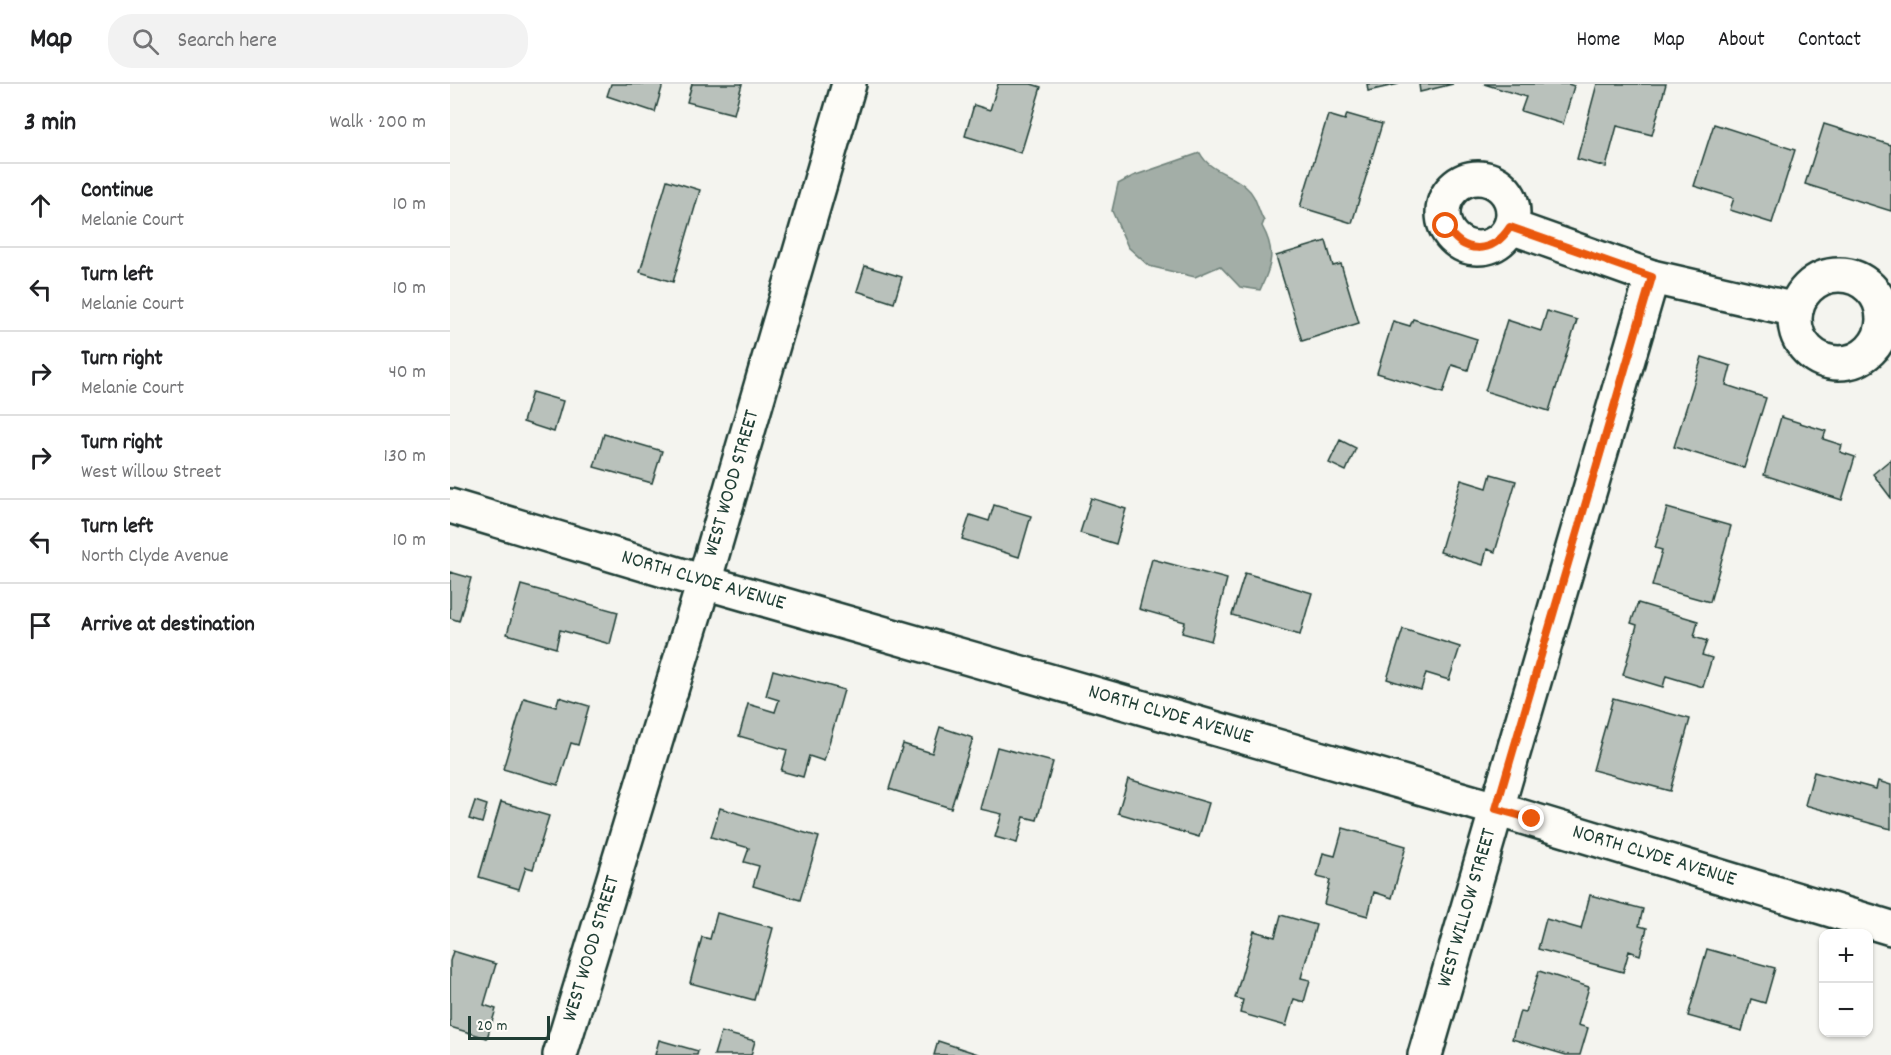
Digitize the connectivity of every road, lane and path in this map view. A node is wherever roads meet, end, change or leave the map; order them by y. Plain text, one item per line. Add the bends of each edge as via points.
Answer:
1 (849, 84) edge
2 (1510, 227) dead end
3 (1652, 277) junction
4 (1796, 310) dead end
5 (450, 506) edge
6 (704, 582) junction
7 (1496, 809) junction
8 (1891, 928) edge
9 (560, 1055) edge
10 (1425, 1055) edge

1 - 6 street, WEST WOOD STREET
2 - 3 street
3 - 4 street
3 - 7 street, WEST WILLOW STREET
5 - 6 street, NORTH CLYDE AVENUE
6 - 7 street, NORTH CLYDE AVENUE
6 - 9 street, WEST WOOD STREET
7 - 8 street, NORTH CLYDE AVENUE
7 - 10 street, WEST WILLOW STREET

